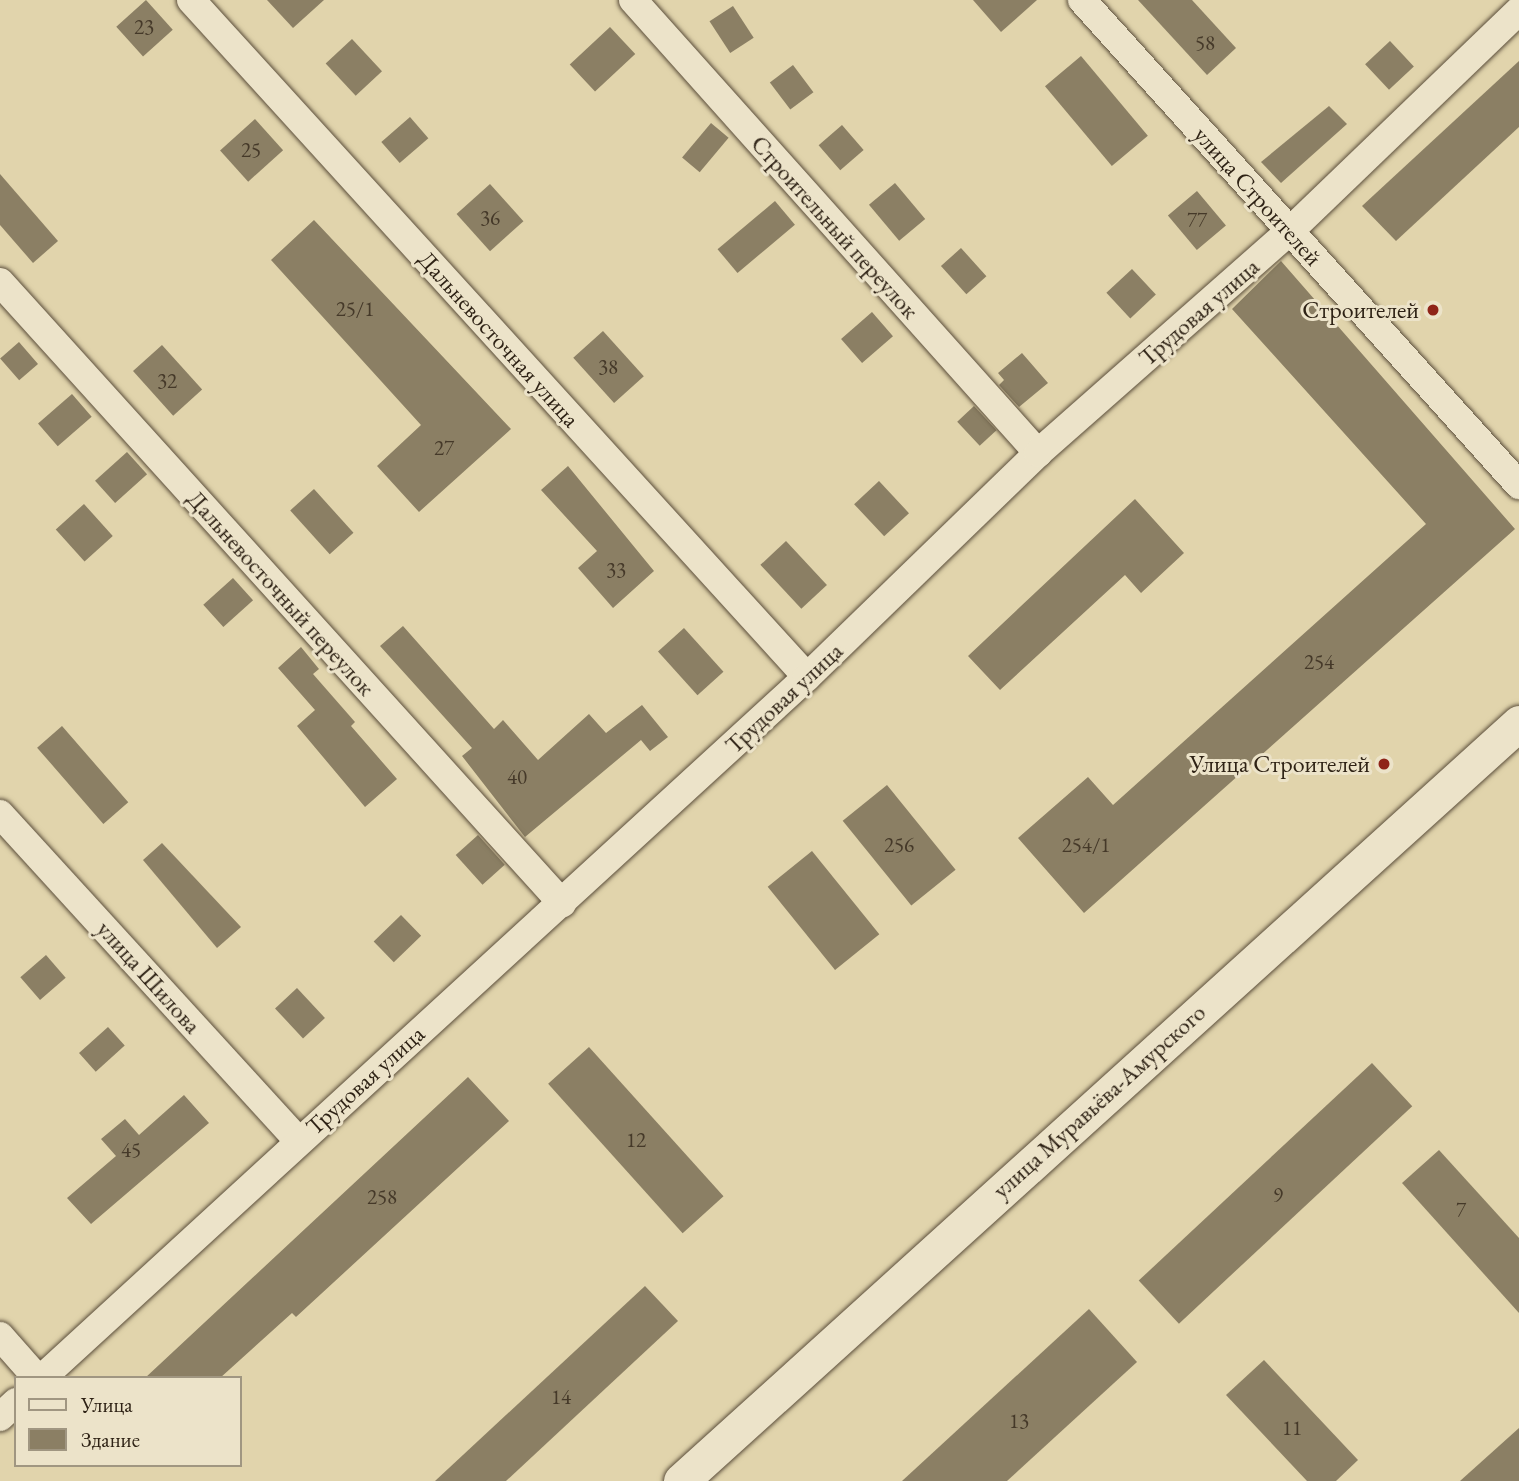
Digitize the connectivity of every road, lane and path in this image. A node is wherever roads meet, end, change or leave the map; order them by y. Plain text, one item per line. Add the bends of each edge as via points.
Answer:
1 (191, 0) edge
2 (633, 0) edge
3 (1082, 0) edge
4 (1519, 11) edge
5 (1290, 231) junction
6 (0, 282) edge
7 (1038, 453) junction
8 (1519, 485) edge
9 (807, 677) junction
10 (1519, 723) edge
11 (0, 814) edge
12 (562, 903) junction
13 (298, 1140) junction
14 (0, 1336) edge
15 (38, 1376) edge
16 (42, 1376) edge
17 (14, 1404) edge
18 (0, 1417) edge
19 (681, 1481) edge

1 - 9 street, Дальневосточная улица
2 - 7 street, Строительный переулок
3 - 5 street, улица Строителей
4 - 5 street, Трудовая улица
5 - 7 street, Трудовая улица
5 - 8 street, улица Строителей
6 - 12 street, Дальневосточный переулок
7 - 9 street, Трудовая улица
9 - 12 street, Трудовая улица
10 - 19 street, улица Муравьёва-Амурского
11 - 13 street, улица Шилова
12 - 13 street, Трудовая улица
13 - 16 street, Трудовая улица
14 - 15 street
17 - 18 street

